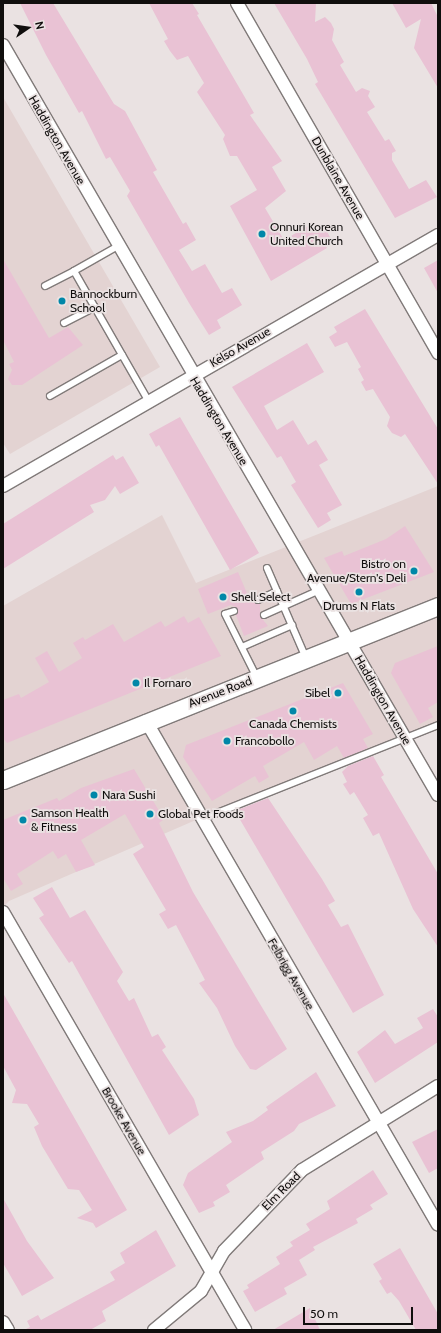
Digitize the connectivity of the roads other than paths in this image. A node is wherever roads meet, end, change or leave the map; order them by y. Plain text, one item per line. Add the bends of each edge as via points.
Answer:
1 (237, 3) edge
2 (3, 45) edge
3 (438, 235) edge
4 (118, 246) junction
5 (387, 263) junction
6 (74, 271) junction
7 (45, 286) dead end
8 (95, 307) junction
9 (64, 322) dead end
10 (438, 353) edge
11 (122, 355) junction
12 (192, 375) junction
13 (50, 396) dead end
14 (148, 400) junction
15 (5, 480) edge
16 (267, 568) dead end
17 (320, 590) junction
18 (277, 591) junction
19 (258, 600) dead end
20 (284, 606) junction
21 (438, 606) edge
22 (234, 611) dead end
23 (264, 615) dead end
24 (239, 625) dead end
25 (292, 625) junction
26 (232, 628) junction
27 (350, 642) junction
28 (242, 648) junction
29 (306, 659) junction
30 (257, 678) junction
31 (146, 721) junction
32 (438, 725) edge
33 (405, 739) junction
34 (3, 780) edge
35 (438, 795) edge
36 (201, 820) junction
37 (3, 912) edge
38 (438, 1086) edge
39 (378, 1122) junction
40 (438, 1225) edge
41 (211, 1271) junction
42 (3, 1322) edge
43 (8, 1330) edge
44 (154, 1330) edge
45 (245, 1330) edge

1 - 5 street, Dunblaine Avenue
2 - 4 street, Haddington Avenue
3 - 5 street, Kelso Avenue
4 - 6 lane
4 - 12 street, Haddington Avenue
5 - 10 street, Dunblaine Avenue
5 - 12 street, Kelso Avenue
6 - 7 lane
6 - 8 lane
8 - 9 lane
8 - 11 lane
11 - 13 lane
11 - 14 lane
12 - 14 street, Kelso Avenue
12 - 17 street, Haddington Avenue
14 - 15 street, Kelso Avenue
16 - 18 lane
17 - 20 lane
17 - 27 street, Haddington Avenue
18 - 19 lane
18 - 20 lane
20 - 23 lane
20 - 25 lane
21 - 27 main road, Avenue Road
22 - 26 lane via 225,614
24 - 26 lane
25 - 28 lane
25 - 29 lane
26 - 28 lane
27 - 29 main road, Avenue Road
27 - 33 street, Haddington Avenue
28 - 30 lane
29 - 30 main road, Avenue Road
30 - 31 main road, Avenue Road
31 - 34 main road, Avenue Road
31 - 36 street, Felbrigg Avenue
32 - 33 lane
33 - 35 street, Haddington Avenue
33 - 36 lane
36 - 39 street, Felbrigg Avenue
37 - 41 street, Brooke Avenue
38 - 39 street, Elm Road
39 - 40 street, Felbrigg Avenue
39 - 41 street, Elm Road via 318,1158 291,1180 224,1251
41 - 44 street, Elm Road via 201,1291
41 - 45 street, Brooke Avenue
42 - 43 street

